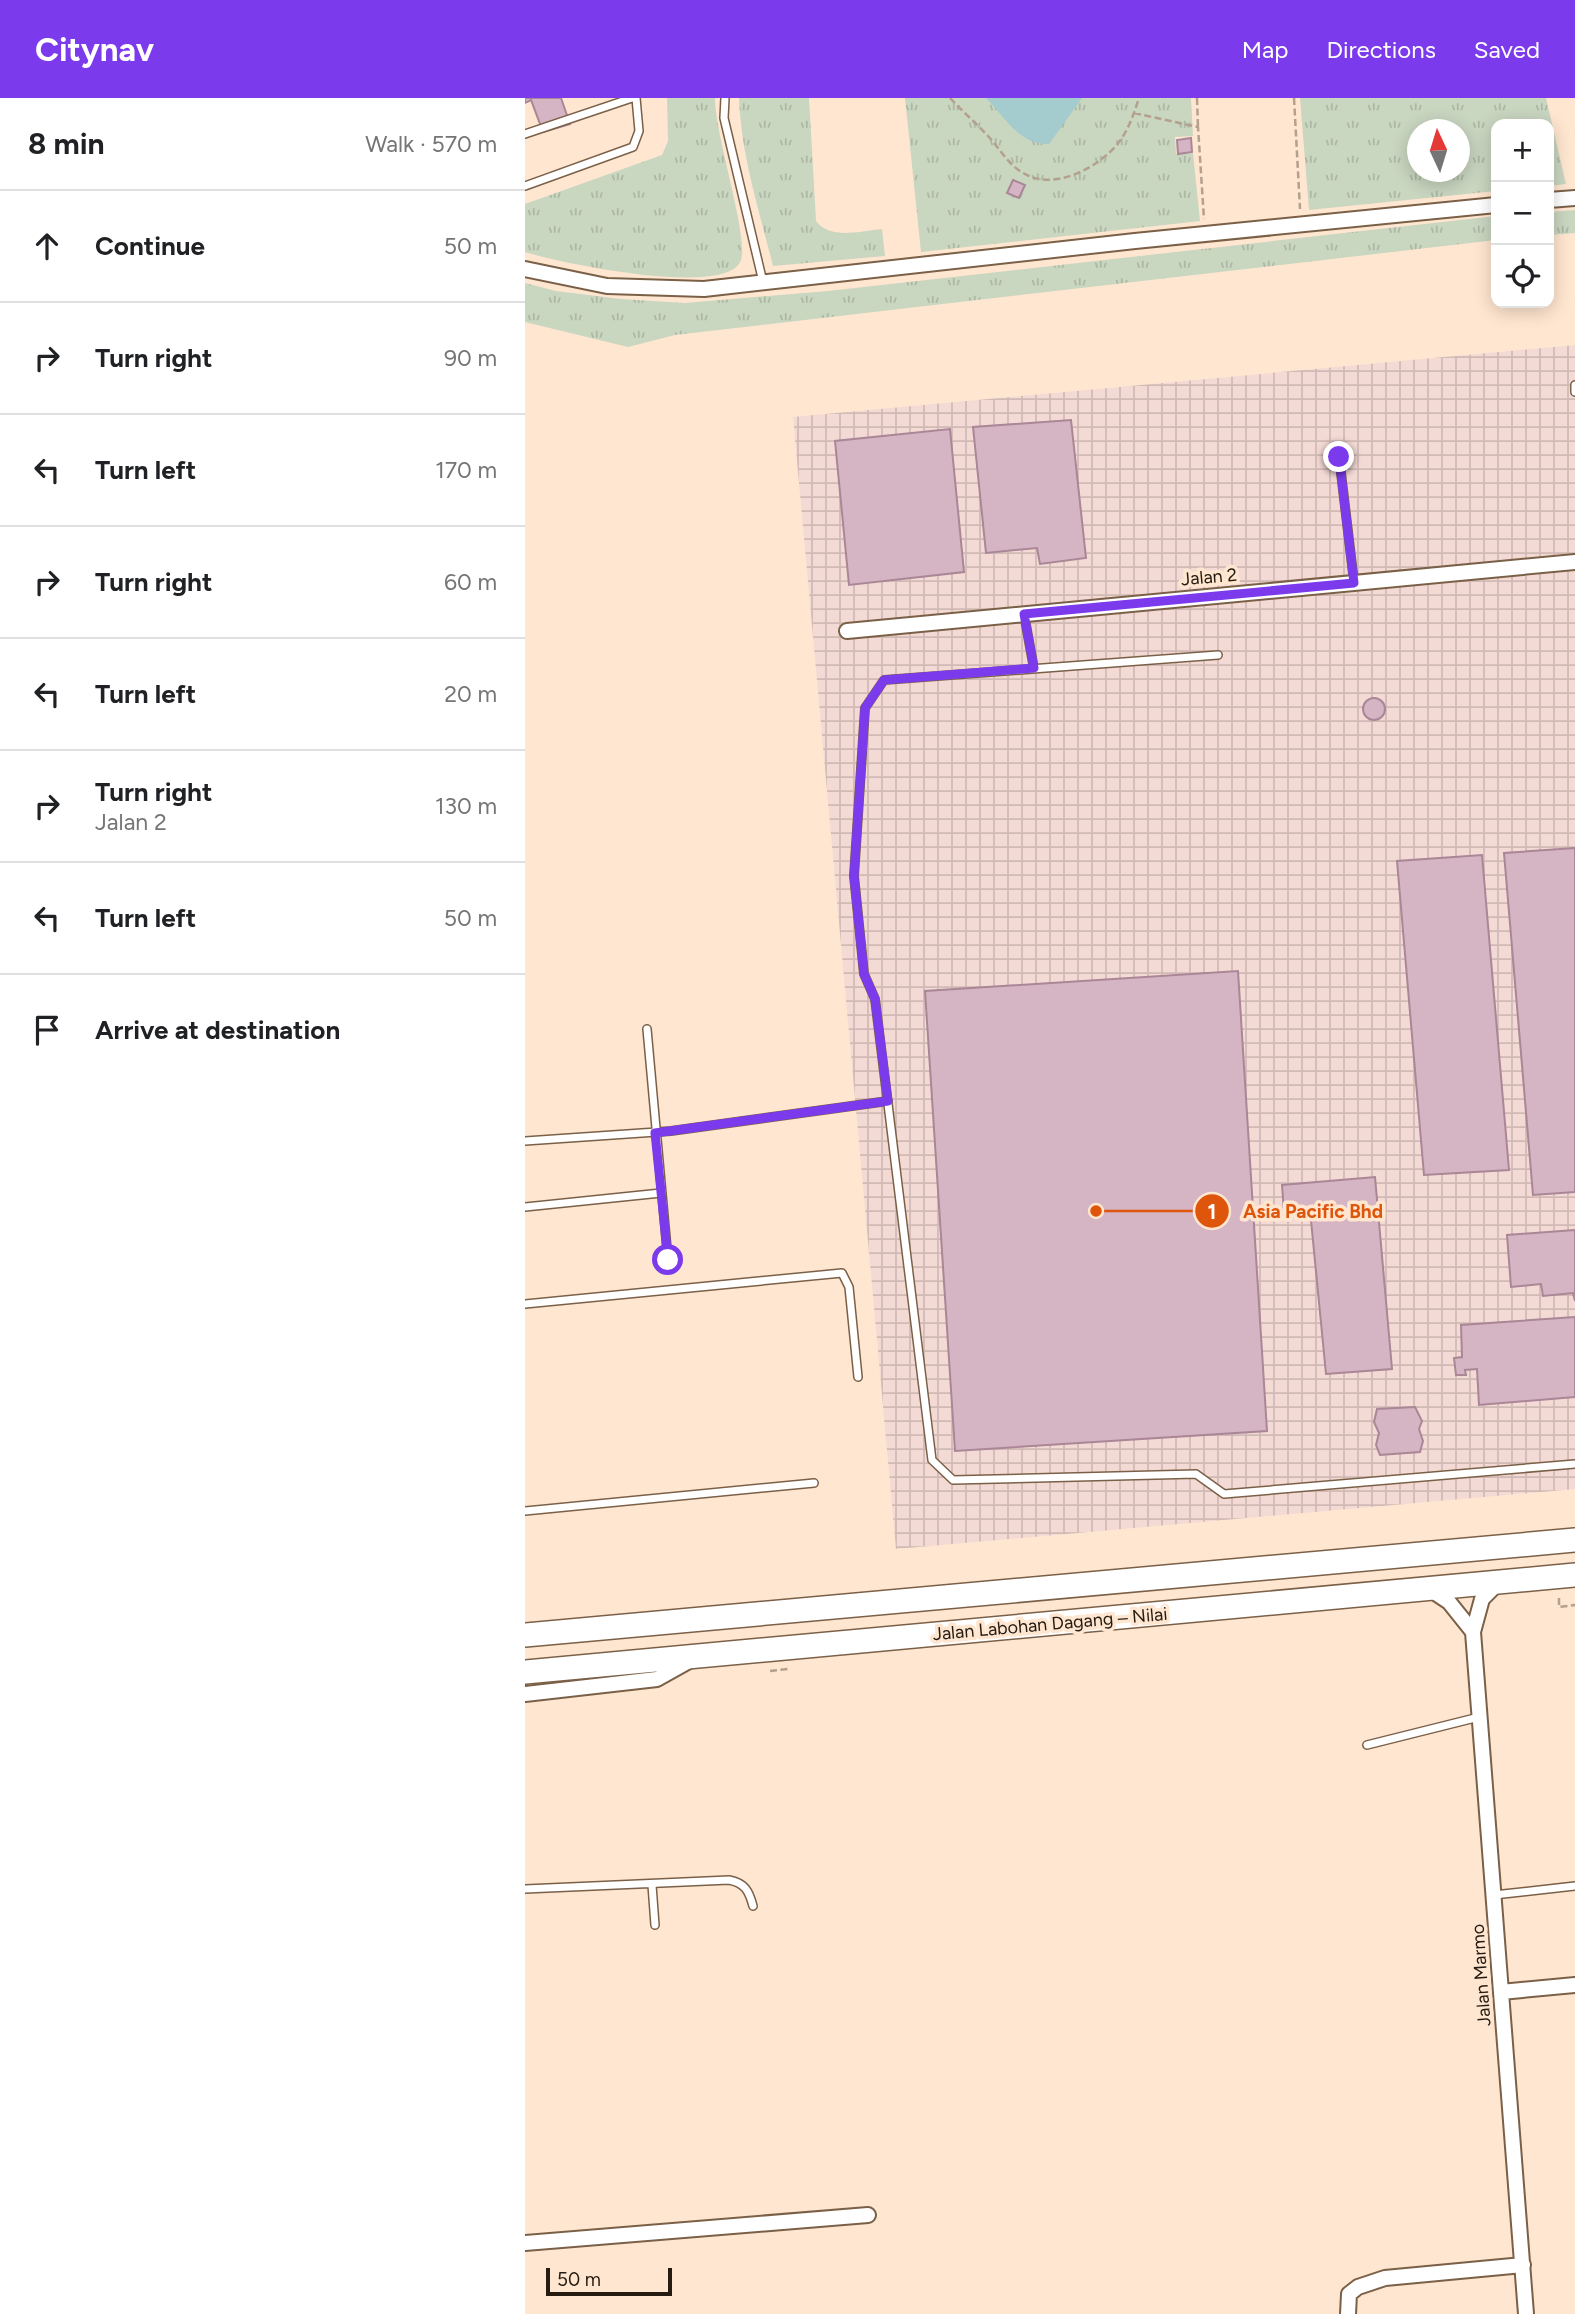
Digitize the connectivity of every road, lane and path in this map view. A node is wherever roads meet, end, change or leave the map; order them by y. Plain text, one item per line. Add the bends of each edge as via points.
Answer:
1 (634, 98) edge
2 (725, 98) edge
3 (950, 98) edge
4 (1139, 98) edge
5 (1197, 98) edge
6 (1294, 98) edge
7 (1134, 114) junction
8 (1198, 127) junction
9 (525, 134) edge
10 (525, 186) edge
11 (1575, 198) edge
12 (1554, 200) edge
13 (1491, 205) edge
14 (1289, 210) dead end
15 (1216, 217) dead end
16 (1204, 218) junction
17 (1205, 234) junction
18 (525, 269) edge
19 (763, 283) junction
20 (1575, 386) edge
21 (1575, 393) edge
22 (1339, 457) dead end
23 (1575, 562) edge
24 (1354, 583) junction
25 (1024, 614) junction
26 (847, 631) dead end
27 (1218, 655) dead end
28 (1034, 668) junction
29 (647, 1029) dead end
30 (888, 1101) junction
31 (655, 1133) junction
32 (525, 1141) edge
33 (661, 1193) junction
34 (525, 1207) edge
35 (668, 1260) dead end
36 (525, 1304) edge
37 (857, 1377) dead end
38 (1575, 1464) edge
39 (814, 1483) dead end
40 (525, 1511) edge
41 (1575, 1540) edge
42 (1575, 1575) edge
43 (1497, 1584) junction
44 (1431, 1590) junction
45 (1575, 1605) edge
46 (1559, 1607) dead end
47 (1473, 1632) junction
48 (525, 1635) edge
49 (701, 1654) junction
50 (525, 1672) edge
51 (525, 1694) edge
52 (1479, 1717) junction
53 (1367, 1745) dead end
54 (652, 1885) junction
55 (1575, 1886) edge
56 (525, 1889) edge
57 (1494, 1895) junction
58 (754, 1906) dead end
59 (655, 1925) dead end
60 (1575, 1985) edge
61 (1501, 1992) junction
62 (868, 2215) dead end
63 (525, 2243) edge
64 (1523, 2265) junction
65 (1348, 2314) edge
66 (1527, 2314) edge

1 - 9 lane
1 - 10 lane via 639,131 633,147
2 - 19 lane via 724,118
3 - 7 path via 1013,167 1028,176 1050,179 1066,178 1109,153
4 - 7 path
5 - 8 path
6 - 14 path via 1301,208
7 - 8 path
8 - 16 path
11 - 12 street
13 - 17 street
15 - 16 path
16 - 17 path
17 - 19 street
18 - 19 street via 607,286 704,289
20 - 21 lane
22 - 24 lane
23 - 24 street, Jalan 2
24 - 25 street, Jalan 2
25 - 26 street, Jalan 2
25 - 28 lane
27 - 28 lane
28 - 30 lane via 884,680 865,708 854,876 864,974 875,999
29 - 31 lane
30 - 31 lane
30 - 38 lane via 932,1460 953,1480 1196,1474 1224,1493
31 - 32 lane
31 - 33 lane
33 - 34 lane
33 - 35 lane
36 - 37 lane via 842,1273 849,1287
39 - 40 lane
41 - 48 main road, Jalan Labohan Dagang ‒ Nilai
42 - 43 main road, Jalan Labohan Dagang ‒ Nilai
43 - 44 main road, Jalan Labohan Dagang ‒ Nilai
43 - 47 street via 1482,1599
44 - 47 street via 1449,1602
44 - 49 main road, Jalan Labohan Dagang ‒ Nilai
45 - 46 path
47 - 52 street, Jalan Marmo
49 - 50 main road, Jalan Labohan Dagang ‒ Nilai
49 - 51 street via 657,1679
52 - 53 lane
52 - 57 street, Jalan Marmo
54 - 56 lane
54 - 58 lane via 729,1880 750,1892
54 - 59 lane
55 - 57 lane
57 - 61 street, Jalan Marmo
60 - 61 street
61 - 64 street, Jalan Marmo
62 - 63 street
64 - 65 street via 1371,2281 1349,2294
64 - 66 street, Jalan Marmo

